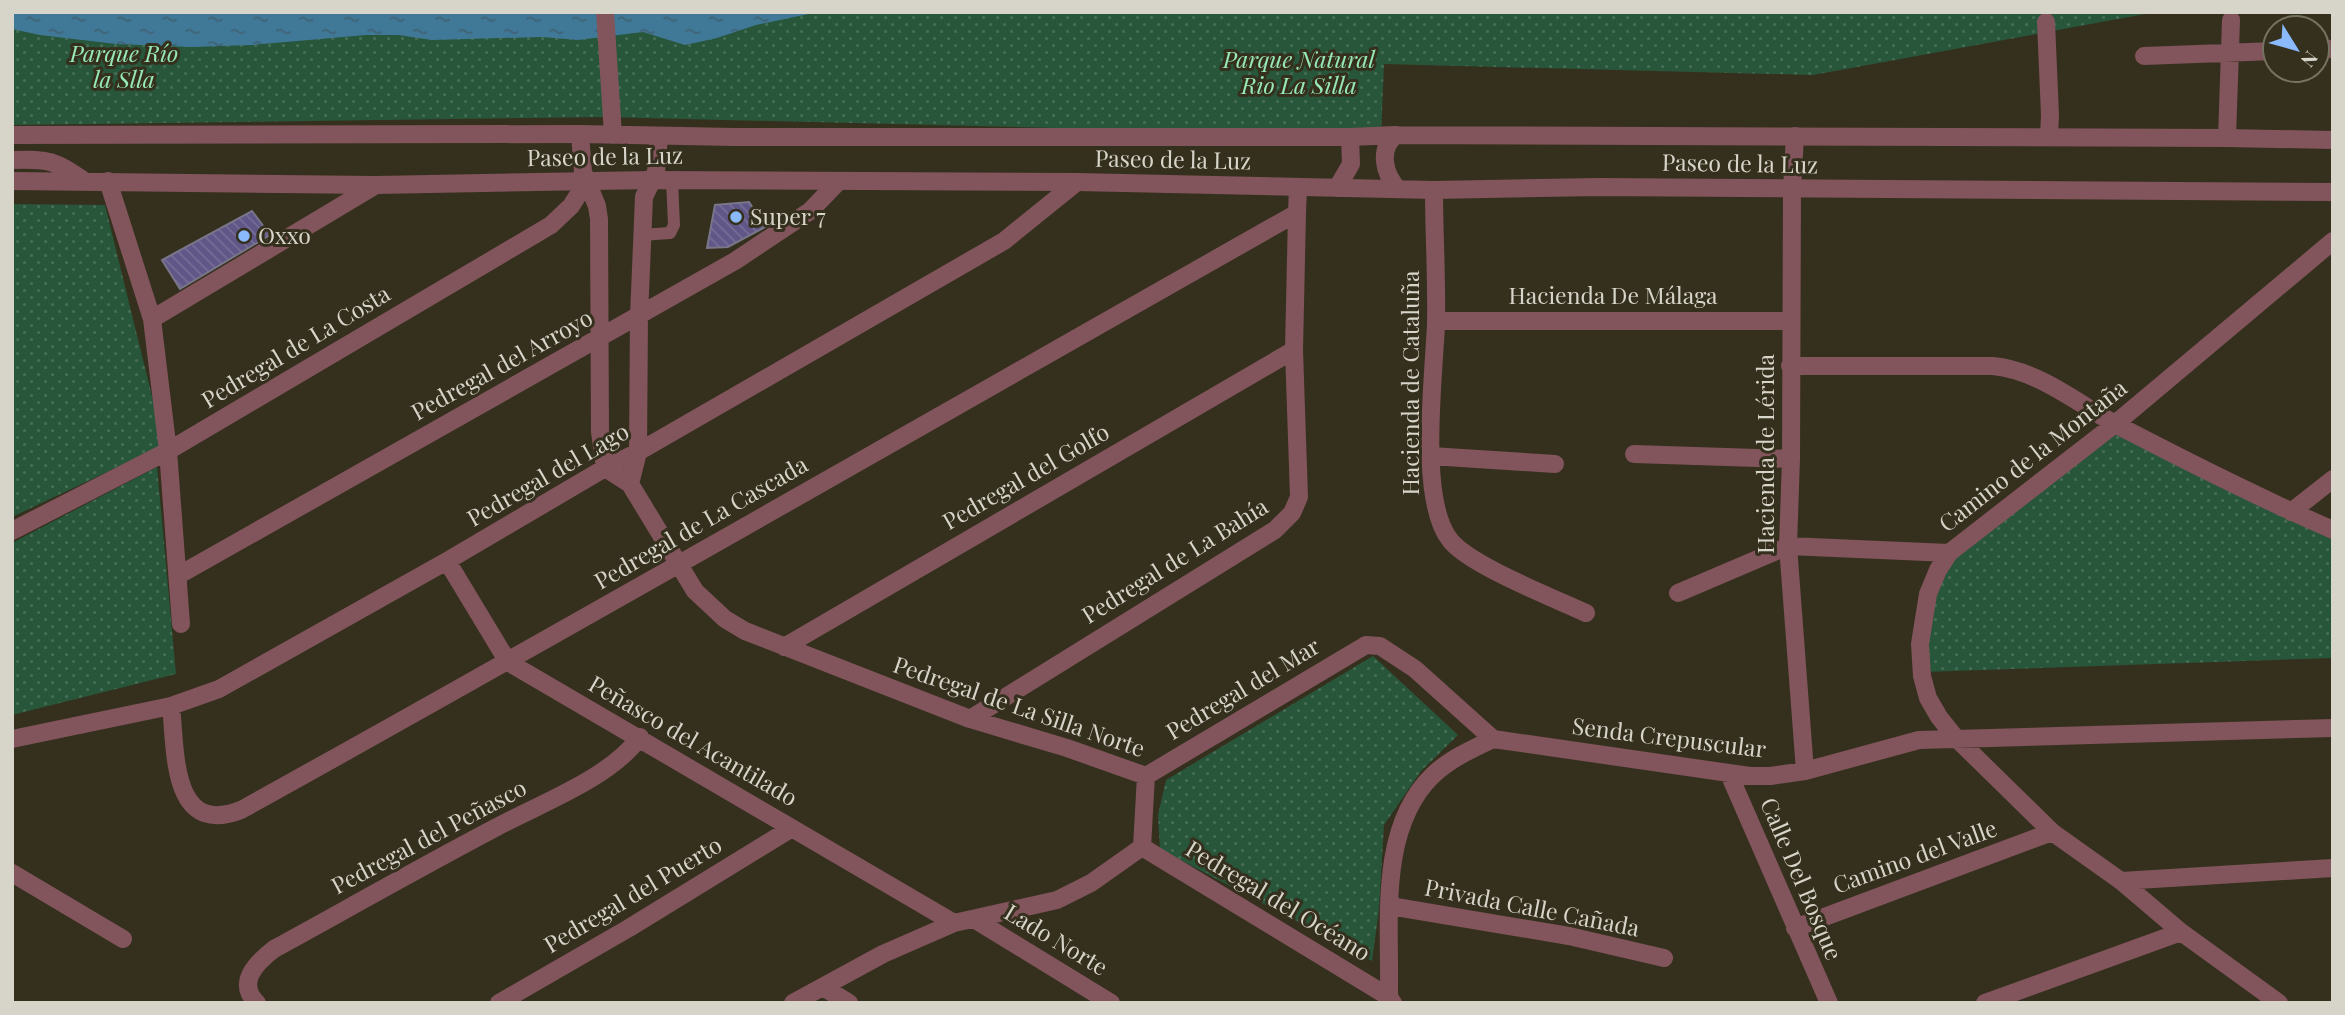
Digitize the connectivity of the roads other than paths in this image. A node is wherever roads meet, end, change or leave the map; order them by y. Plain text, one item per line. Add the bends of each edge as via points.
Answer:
1 (606, 12) edge
2 (2231, 20) dead end
3 (2046, 22) dead end
4 (2261, 51) edge
5 (2231, 52) junction
6 (2144, 56) dead end
7 (613, 126) junction
8 (580, 134) junction
9 (12, 135) edge
10 (659, 135) junction
11 (1396, 135) junction
12 (1795, 136) junction
13 (1350, 137) junction
14 (2049, 137) junction
15 (2227, 138) junction
16 (2333, 140) edge
17 (12, 160) edge
18 (653, 180) junction
19 (672, 180) junction
20 (12, 181) edge
21 (108, 181) junction
22 (587, 181) junction
23 (86, 182) junction
24 (838, 182) junction
25 (1077, 182) junction
26 (376, 185) junction
27 (1298, 187) junction
28 (1337, 188) junction
29 (1398, 189) junction
30 (1792, 189) junction
31 (1434, 190) junction
32 (2333, 192) edge
33 (1297, 214) junction
34 (641, 235) junction
35 (2333, 241) edge
36 (639, 316) junction
37 (152, 319) junction
38 (1436, 321) junction
39 (1791, 321) junction
40 (599, 339) junction
41 (1294, 350) junction
42 (1790, 366) junction
43 (2115, 424) junction
44 (168, 451) junction
45 (638, 452) junction
46 (1634, 454) dead end
47 (1431, 456) junction
48 (1791, 459) junction
49 (1555, 464) dead end
50 (605, 468) junction
51 (2333, 479) edge
52 (630, 484) junction
53 (2291, 512) junction
54 (2333, 530) edge
55 (12, 531) edge
56 (1788, 546) junction
57 (1949, 553) junction
58 (447, 561) junction
59 (677, 564) junction
60 (179, 575) junction
61 (1678, 593) dead end
62 (1586, 613) dead end
63 (181, 624) dead end
64 (784, 647) junction
65 (508, 662) junction
66 (171, 706) junction
67 (970, 719) junction
68 (2333, 728) edge
69 (640, 737) junction
70 (1955, 737) junction
71 (12, 738) edge
72 (1493, 739) junction
73 (1805, 771) junction
74 (1729, 774) junction
75 (1146, 776) junction
76 (792, 828) junction
77 (2052, 832) junction
78 (1142, 847) junction
79 (2333, 868) edge
80 (12, 873) edge
81 (2121, 881) junction
82 (1390, 906) junction
83 (974, 919) junction
84 (954, 923) junction
85 (1795, 928) junction
86 (2181, 932) junction
87 (123, 939) dead end
88 (1664, 958) dead end
89 (823, 987) junction
90 (1391, 1000) edge
91 (257, 1003) edge
92 (499, 1003) edge
93 (793, 1003) edge
94 (849, 1003) edge
95 (1111, 1003) edge
96 (1829, 1003) edge
97 (1985, 1003) edge
98 (2280, 1003) edge

1 - 7 street
2 - 5 street
3 - 14 street
4 - 5 street
5 - 6 street
5 - 15 street
7 - 8 street, Paseo de la Luz
7 - 10 street, Paseo de la Luz
8 - 9 street, Paseo de la Luz
8 - 22 street
10 - 13 street, Paseo de la Luz
10 - 18 street
11 - 12 street, Paseo de la Luz
11 - 13 street, Paseo de la Luz
11 - 29 street via 1389,141 1385,158 1386,173
12 - 14 street, Paseo de la Luz
12 - 30 street, Hacienda de Lérida
13 - 28 street via 1351,164
14 - 15 street, Paseo de la Luz
15 - 16 street, Paseo de la Luz
17 - 23 street via 47,160
18 - 19 street, Paseo de la Luz
18 - 22 street, Paseo de la Luz
18 - 34 street via 645,197
19 - 24 street, Paseo de la Luz
19 - 34 lane via 674,225 670,233
20 - 23 street, Paseo de la Luz
21 - 23 street, Paseo de la Luz
21 - 26 street, Paseo de la Luz
21 - 37 street
22 - 26 street, Paseo de la Luz
22 - 40 street via 600,219
22 - 44 street, Pedregal de La Costa via 551,225
24 - 25 street, Paseo de la Luz
24 - 36 street, Pedregal del Arroyo via 789,226
25 - 27 street, Paseo de la Luz
25 - 45 street, Pedregal del Lago via 1004,241
26 - 37 street
27 - 28 street, Paseo de la Luz
27 - 33 street
28 - 29 street, Paseo de la Luz
29 - 31 street, Paseo de la Luz
30 - 31 street, Paseo de la Luz
30 - 32 street, Paseo de la Luz
30 - 39 street, Hacienda de Lérida
31 - 38 street, Hacienda de Cataluña
33 - 41 street, Pedregal de La Bahía
33 - 59 street, Pedregal de La Cascada
34 - 36 street
35 - 43 street, Camino de la Montaña
36 - 40 street, Pedregal del Arroyo
36 - 45 street
37 - 44 street
38 - 39 street, Hacienda De Málaga
38 - 47 street, Hacienda de Cataluña
39 - 42 street, Hacienda de Lérida
40 - 50 street
40 - 60 street, Pedregal del Arroyo
41 - 64 street, Pedregal del Golfo
41 - 67 street, Pedregal de La Bahía via 1299,497 1287,520
42 - 43 street via 2005,367 2029,375
42 - 48 street, Hacienda de Lérida
43 - 53 street
43 - 57 street, Camino de la Montaña
44 - 55 street, Pedregal de La Costa
44 - 60 street
45 - 50 street, Pedregal del Lago
45 - 52 street
46 - 48 street
47 - 49 street
47 - 62 street, Hacienda de Cataluña via 1437,517 1450,540 1474,560
48 - 56 street, Hacienda de Lérida
50 - 52 street, Pedregal de La Silla Norte
50 - 58 street, Pedregal del Lago
51 - 53 street
52 - 59 street, Pedregal de La Silla Norte
53 - 54 street
56 - 57 street
56 - 61 street
56 - 73 street, Hacienda de Lérida
57 - 70 street, Camino de la Montaña via 1928,594 1920,644 1928,698
58 - 65 street, Peñasco del Acantilado
58 - 66 street, Pedregal del Lago via 219,689
59 - 64 street, Pedregal de La Silla Norte via 695,591 725,619
59 - 65 street, Pedregal de La Cascada
60 - 63 street
64 - 67 street, Pedregal de La Silla Norte
65 - 66 street, Pedregal de La Cascada via 222,817 193,808 183,792
65 - 69 street, Peñasco del Acantilado
66 - 71 street, Pedregal del Lago
67 - 75 street, Pedregal de La Silla Norte
68 - 70 street, Senda Crepuscular
69 - 76 street, Peñasco del Acantilado
69 - 91 street, Pedregal del Peñasco via 606,770 274,949 251,971 247,984
70 - 73 street, Senda Crepuscular via 1919,740
70 - 77 street, Camino de la Montaña
72 - 74 street, Senda Crepuscular
72 - 75 street, Pedregal del Mar via 1415,669 1380,646 1366,645
72 - 82 street, Pedregal del Océano via 1436,773 1413,798 1400,826
73 - 74 street, Senda Crepuscular via 1770,776
74 - 85 street, Calle Del Bosque
75 - 78 street, Pedregal de La Silla Norte
76 - 84 street, Peñasco del Acantilado
76 - 92 street, Pedregal del Puerto
77 - 81 street, Camino de la Montaña
77 - 85 street, Camino del Valle
78 - 83 street via 1058,900
78 - 90 street, Pedregal del Océano
79 - 81 street
80 - 87 street
81 - 86 street, Camino de la Montaña
82 - 88 street, Privada Calle Cañada via 1569,936
82 - 90 street, Pedregal del Océano
83 - 84 street
83 - 95 street, Lado Norte
84 - 89 street
85 - 96 street, Calle Del Bosque
86 - 97 street
86 - 98 street, Camino de la Montaña
89 - 93 street
89 - 94 street

